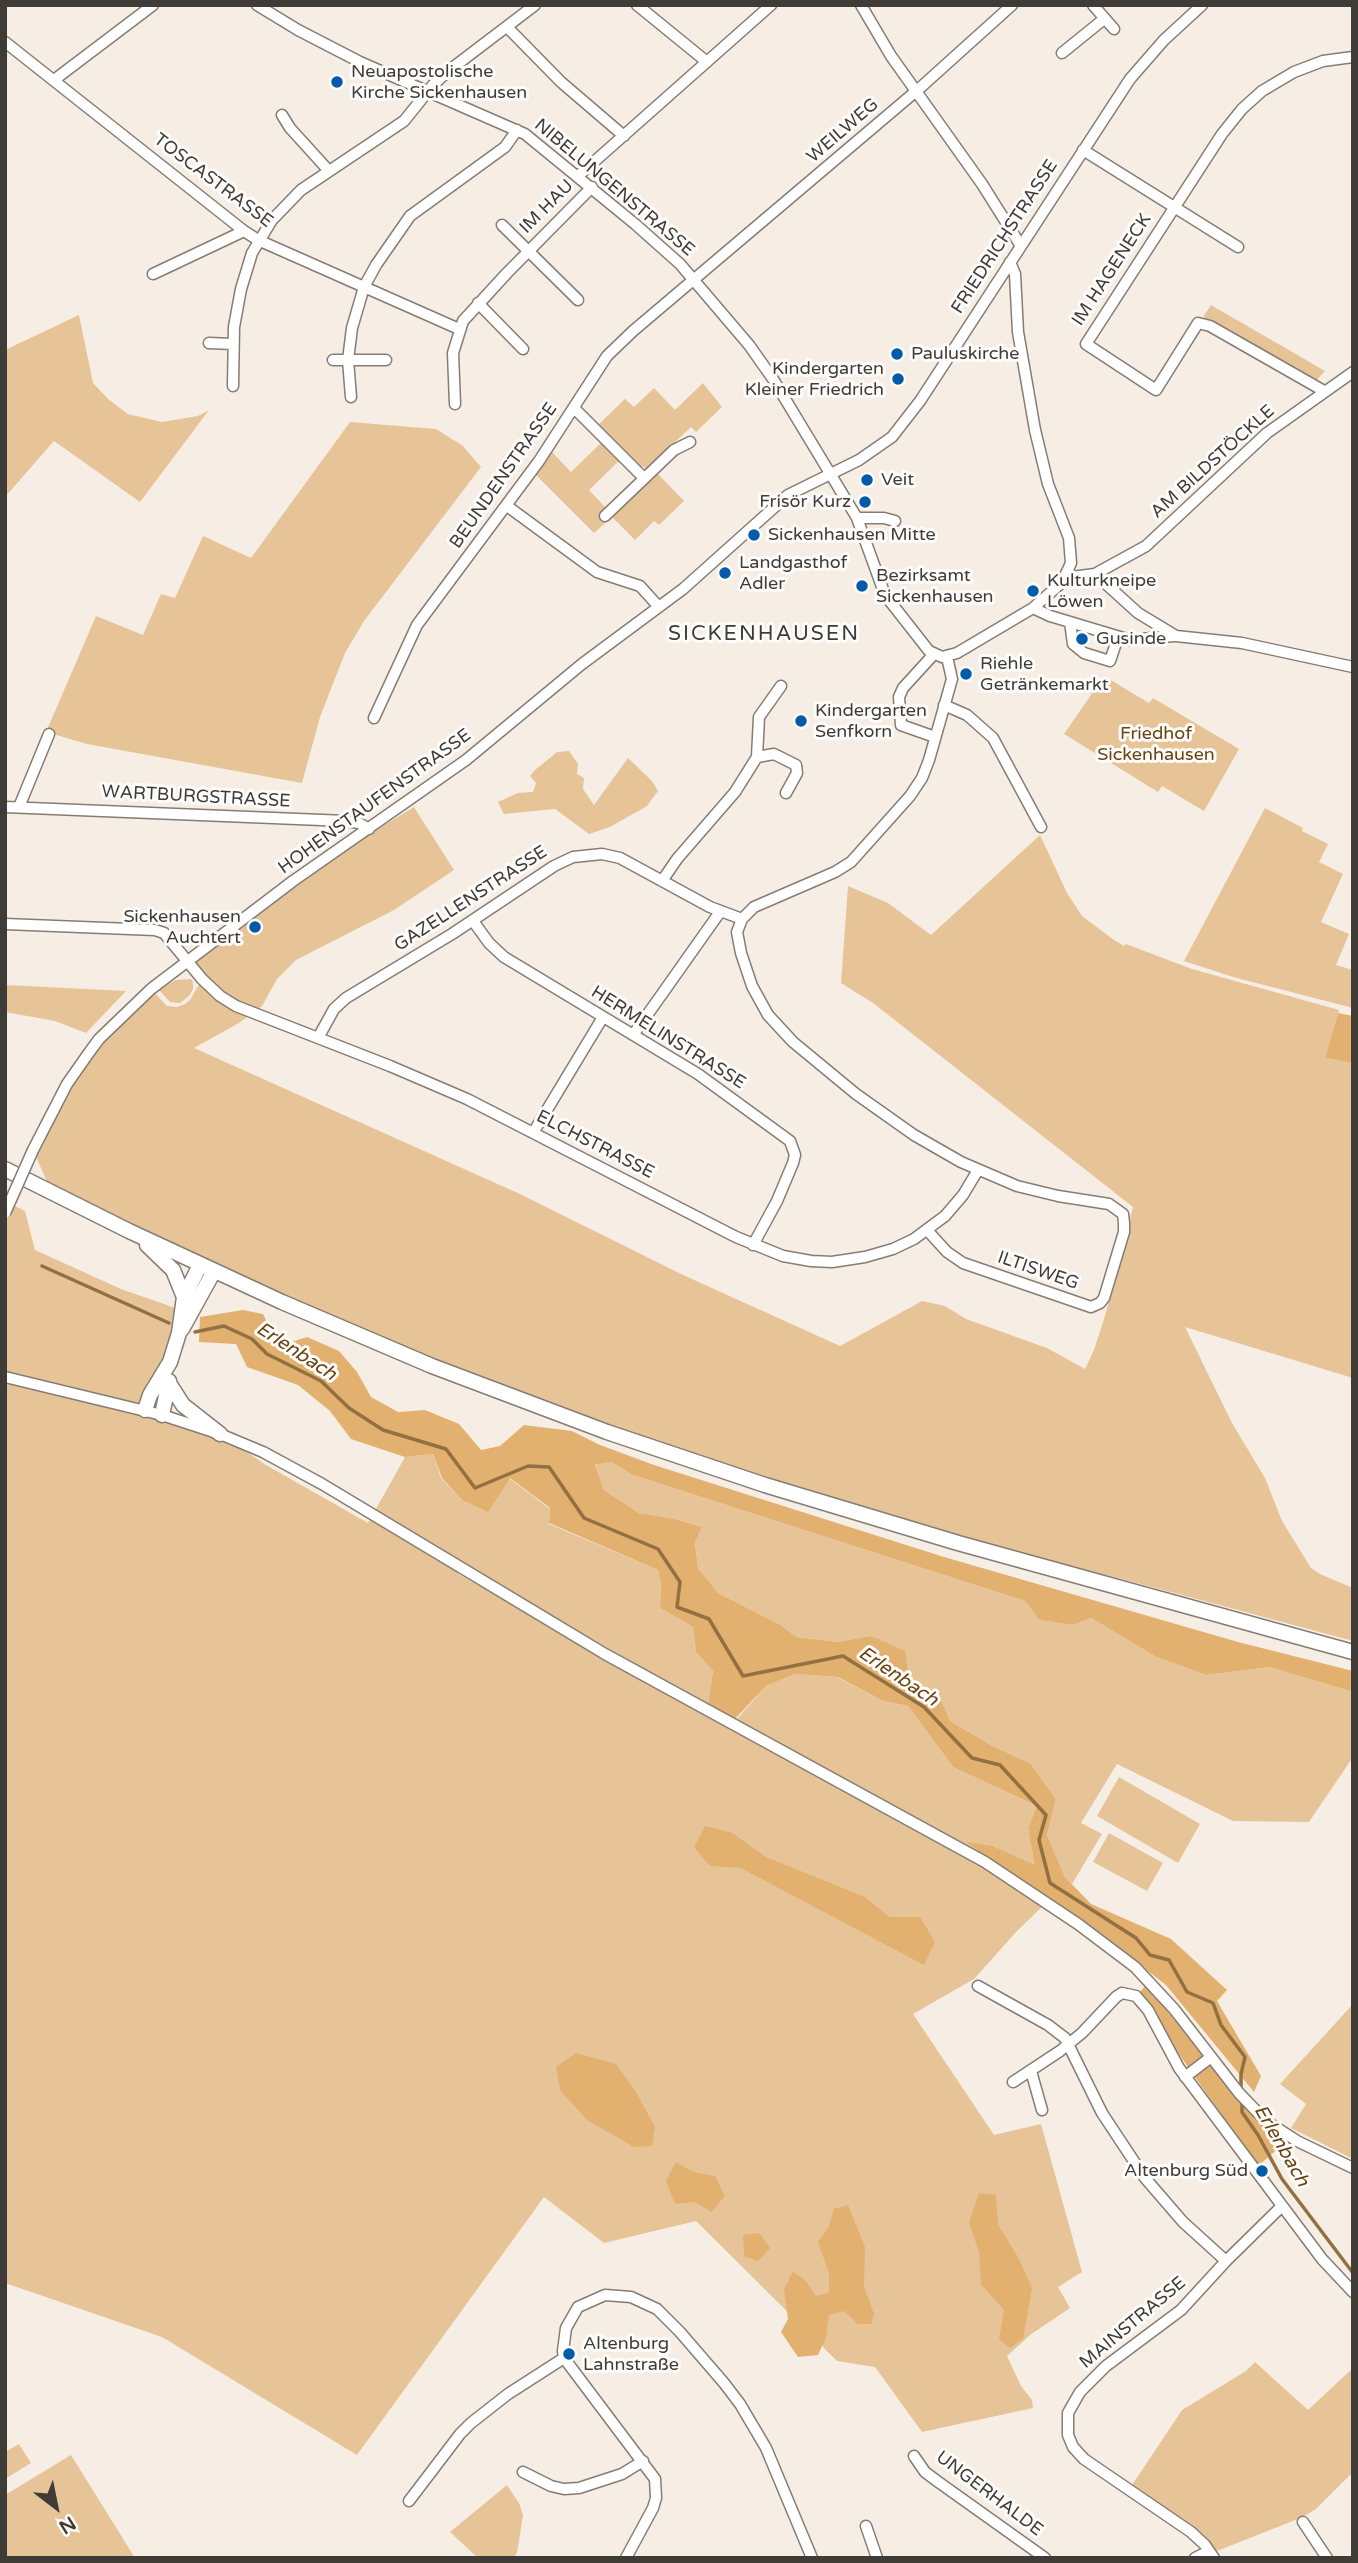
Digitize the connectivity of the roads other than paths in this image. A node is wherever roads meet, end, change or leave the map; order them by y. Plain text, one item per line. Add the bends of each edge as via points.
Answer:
1 (153, 5) edge
2 (257, 5) edge
3 (535, 5) edge
4 (638, 5) edge
5 (771, 5) edge
6 (861, 5) edge
7 (1012, 5) edge
8 (1093, 5) edge
9 (1202, 5) edge
10 (1104, 19) junction
11 (507, 27) junction
12 (1114, 29) dead end
13 (5, 42) edge
14 (1062, 53) dead end
15 (1353, 57) edge
16 (707, 62) junction
17 (54, 80) junction
18 (428, 91) junction
19 (916, 92) junction
20 (282, 115) dead end
21 (517, 130) junction
22 (624, 136) junction
23 (1083, 150) junction
24 (329, 171) junction
25 (578, 176) junction
26 (592, 187) junction
27 (1175, 205) junction
28 (502, 226) dead end
29 (244, 231) junction
30 (258, 240) junction
31 (1021, 246) junction
32 (1238, 247) dead end
33 (528, 251) junction
34 (1010, 262) junction
35 (153, 274) dead end
36 (695, 280) junction
37 (364, 287) junction
38 (578, 300) dead end
39 (478, 303) junction
40 (459, 329) junction
41 (209, 343) dead end
42 (233, 344) junction
43 (523, 349) dead end
44 (333, 360) dead end
45 (348, 360) junction
46 (386, 360) dead end
47 (1353, 372) edge
48 (233, 386) dead end
49 (1324, 391) junction
50 (351, 397) dead end
51 (455, 404) dead end
52 (574, 408) junction
53 (690, 442) dead end
54 (830, 475) junction
55 (644, 478) junction
56 (507, 506) junction
57 (605, 516) dead end
58 (857, 519) junction
59 (895, 522) dead end
60 (1066, 574) junction
61 (1095, 574) junction
62 (660, 607) junction
63 (1033, 608) junction
64 (1070, 622) junction
65 (1176, 636) junction
66 (1118, 637) junction
67 (933, 654) junction
68 (947, 657) junction
69 (1353, 667) edge
70 (781, 686) dead end
71 (944, 705) junction
72 (374, 718) dead end
73 (49, 734) dead end
74 (935, 737) junction
75 (757, 757) junction
76 (786, 793) dead end
77 (5, 807) edge
78 (19, 807) junction
79 (1041, 827) dead end
80 (369, 829) junction
81 (662, 881) junction
82 (720, 912) junction
83 (741, 919) junction
84 (472, 921) junction
85 (5, 924) edge
86 (187, 962) junction
87 (603, 1017) junction
88 (633, 1035) junction
89 (318, 1038) junction
90 (533, 1133) junction
91 (5, 1169) edge
92 (978, 1170) junction
93 (5, 1213) edge
94 (928, 1230) junction
95 (129, 1231) junction
96 (753, 1245) junction
97 (207, 1268) junction
98 (184, 1297) junction
99 (179, 1333) junction
100 (170, 1362) junction
101 (5, 1377) edge
102 (169, 1383) junction
103 (145, 1410) junction
104 (162, 1415) junction
105 (220, 1434) junction
106 (1353, 1652) edge
107 (978, 1986) dead end
108 (1069, 2044) junction
109 (1211, 2057) junction
110 (1031, 2071) junction
111 (1185, 2077) junction
112 (1013, 2082) dead end
113 (1042, 2110) dead end
114 (1353, 2168) edge
115 (1282, 2206) junction
116 (1226, 2260) junction
117 (1353, 2292) edge
118 (564, 2358) junction
119 (914, 2456) dead end
120 (643, 2461) junction
121 (523, 2472) dead end
122 (409, 2501) dead end
123 (1303, 2522) dead end
124 (866, 2526) dead end
125 (1212, 2554) edge
126 (626, 2558) edge
127 (812, 2558) edge
128 (877, 2558) edge
129 (1045, 2558) edge
130 (1195, 2558) edge
131 (1327, 2558) edge

1 - 17 street
2 - 18 street, NIBELUNGENSTRASSE via 360,62
3 - 11 street
4 - 16 street
5 - 16 street
6 - 19 street
7 - 19 street, WEILWEG
8 - 10 street
9 - 23 street, FRIEDRICHSTRASSE via 1141,65
10 - 12 street
10 - 14 street
11 - 18 street
11 - 22 street
13 - 17 street, TOSCASTRASSE
15 - 27 street via 1304,68 1250,101 1228,125
16 - 22 street
17 - 29 street, TOSCASTRASSE
18 - 21 street, NIBELUNGENSTRASSE
18 - 24 street via 404,121
19 - 31 street
19 - 36 street, WEILWEG
20 - 24 street
21 - 25 street, NIBELUNGENSTRASSE
21 - 37 street via 505,148 410,216
22 - 25 street
23 - 27 street
23 - 31 street, FRIEDRICHSTRASSE
24 - 30 street via 284,205
25 - 26 street, NIBELUNGENSTRASSE
26 - 33 street, IM HAU
26 - 36 street, NIBELUNGENSTRASSE
27 - 32 street
27 - 49 street, IM HAGENECK via 1086,344 1156,390 1198,323
28 - 33 street, IM HAU
29 - 30 street, TOSCASTRASSE
29 - 35 street
30 - 37 street, TOSCASTRASSE
30 - 42 street via 241,289
31 - 34 street, FRIEDRICHSTRASSE
33 - 38 street, IM HAU
33 - 39 street, IM HAU
34 - 54 street, FRIEDRICHSTRASSE via 905,422 875,450
34 - 60 street via 1035,430 1048,484 1069,538
36 - 52 street, BEUNDENSTRASSE via 615,347
36 - 54 street, NIBELUNGENSTRASSE via 767,370
37 - 40 street, TOSCASTRASSE
37 - 45 street via 354,316
39 - 40 street, IM HAU
39 - 43 street
40 - 51 street, IM HAU via 452,362
41 - 42 street
42 - 48 street
44 - 45 street
45 - 46 street
45 - 50 street
47 - 49 street, AM BILDSTÖCKLE
49 - 61 street, AM BILDSTÖCKLE via 1268,433 1146,545
52 - 55 street
52 - 56 street, BEUNDENSTRASSE
53 - 55 street via 674,450
54 - 58 street, NIBELUNGENSTRASSE
54 - 62 street, HOHENSTAUFENSTRASSE via 788,495
55 - 57 street
56 - 62 street via 597,572 640,586
56 - 72 street, BEUNDENSTRASSE via 417,625
58 - 59 street
58 - 67 street, NIBELUNGENSTRASSE via 885,596
60 - 61 street
60 - 63 street
61 - 65 street via 1148,620
62 - 80 street, HOHENSTAUFENSTRASSE
63 - 64 street
63 - 68 street
64 - 66 street
64 - 66 street via 1073,644 1084,653 1110,661
65 - 66 street via 1138,641
65 - 69 street via 1242,643
67 - 68 street
67 - 74 street via 899,697 901,725
68 - 71 street via 952,679
70 - 75 street via 760,717
71 - 74 street
71 - 79 street via 967,715 993,738
73 - 78 street
74 - 83 street via 918,785 857,857 835,872 754,907
75 - 76 street via 774,754 796,765
75 - 81 street via 735,792
77 - 78 street, WARTBURGSTRASSE
78 - 80 street, WARTBURGSTRASSE via 346,821
80 - 86 street, HOHENSTAUFENSTRASSE
81 - 82 street, GAZELLENSTRASSE
81 - 84 street, GAZELLENSTRASSE via 620,858 584,854 554,866
82 - 83 street, GAZELLENSTRASSE
82 - 88 street
83 - 92 street via 737,937 747,971 779,1029 875,1108
84 - 87 street, HERMELINSTRASSE via 504,957
84 - 89 street, GAZELLENSTRASSE via 346,998 334,1009
85 - 86 street, ELCHSTRASSE via 155,930 171,939
86 - 89 street, ELCHSTRASSE via 228,1002
86 - 93 street, HOHENSTAUFENSTRASSE, bridge via 146,993 99,1039 67,1084
87 - 88 street, HERMELINSTRASSE
87 - 90 street
88 - 96 street, HERMELINSTRASSE via 698,1074 790,1141 793,1163
89 - 90 street, ELCHSTRASSE via 460,1096
90 - 96 street, ELCHSTRASSE
91 - 95 main road
92 - 94 street, ELCHSTRASSE via 954,1206
92 - 94 street, ILTISWEG via 1037,1191 1109,1204 1123,1214 1124,1232 1100,1303 1091,1307 963,1263
94 - 96 street, ELCHSTRASSE via 880,1254 832,1262 783,1256
95 - 97 main road
95 - 98 main road via 173,1270
97 - 98 main road
97 - 99 main road via 196,1306
97 - 106 main road via 432,1366 669,1453 971,1547
98 - 99 main road
99 - 100 main road
100 - 102 main road
100 - 103 main road
101 - 103 street
102 - 104 main road
102 - 105 main road via 183,1405
103 - 104 street
104 - 105 street
105 - 109 street via 302,1472 605,1654 1018,1882 1135,1967
107 - 108 street via 1059,2032
108 - 110 street
108 - 111 street via 1116,1997 1131,1994 1148,2010
108 - 116 street via 1102,2113 1145,2178 1183,2222
109 - 111 street
109 - 114 street via 1245,2100 1285,2134
110 - 112 street
110 - 113 street
111 - 115 street
115 - 116 street, MAINSTRASSE
115 - 117 street
116 - 125 street, MAINSTRASSE via 1181,2310 1092,2379 1073,2402 1066,2425 1073,2447 1084,2459 1191,2532
118 - 120 street
118 - 122 street via 471,2423
118 - 127 street via 566,2328 585,2302 617,2295 657,2309 709,2364 753,2425
119 - 129 street, UNGERHALDE via 925,2472
120 - 121 street via 622,2474 579,2488 551,2486
120 - 126 street via 655,2479 656,2498
123 - 131 street
124 - 128 street
125 - 130 street

